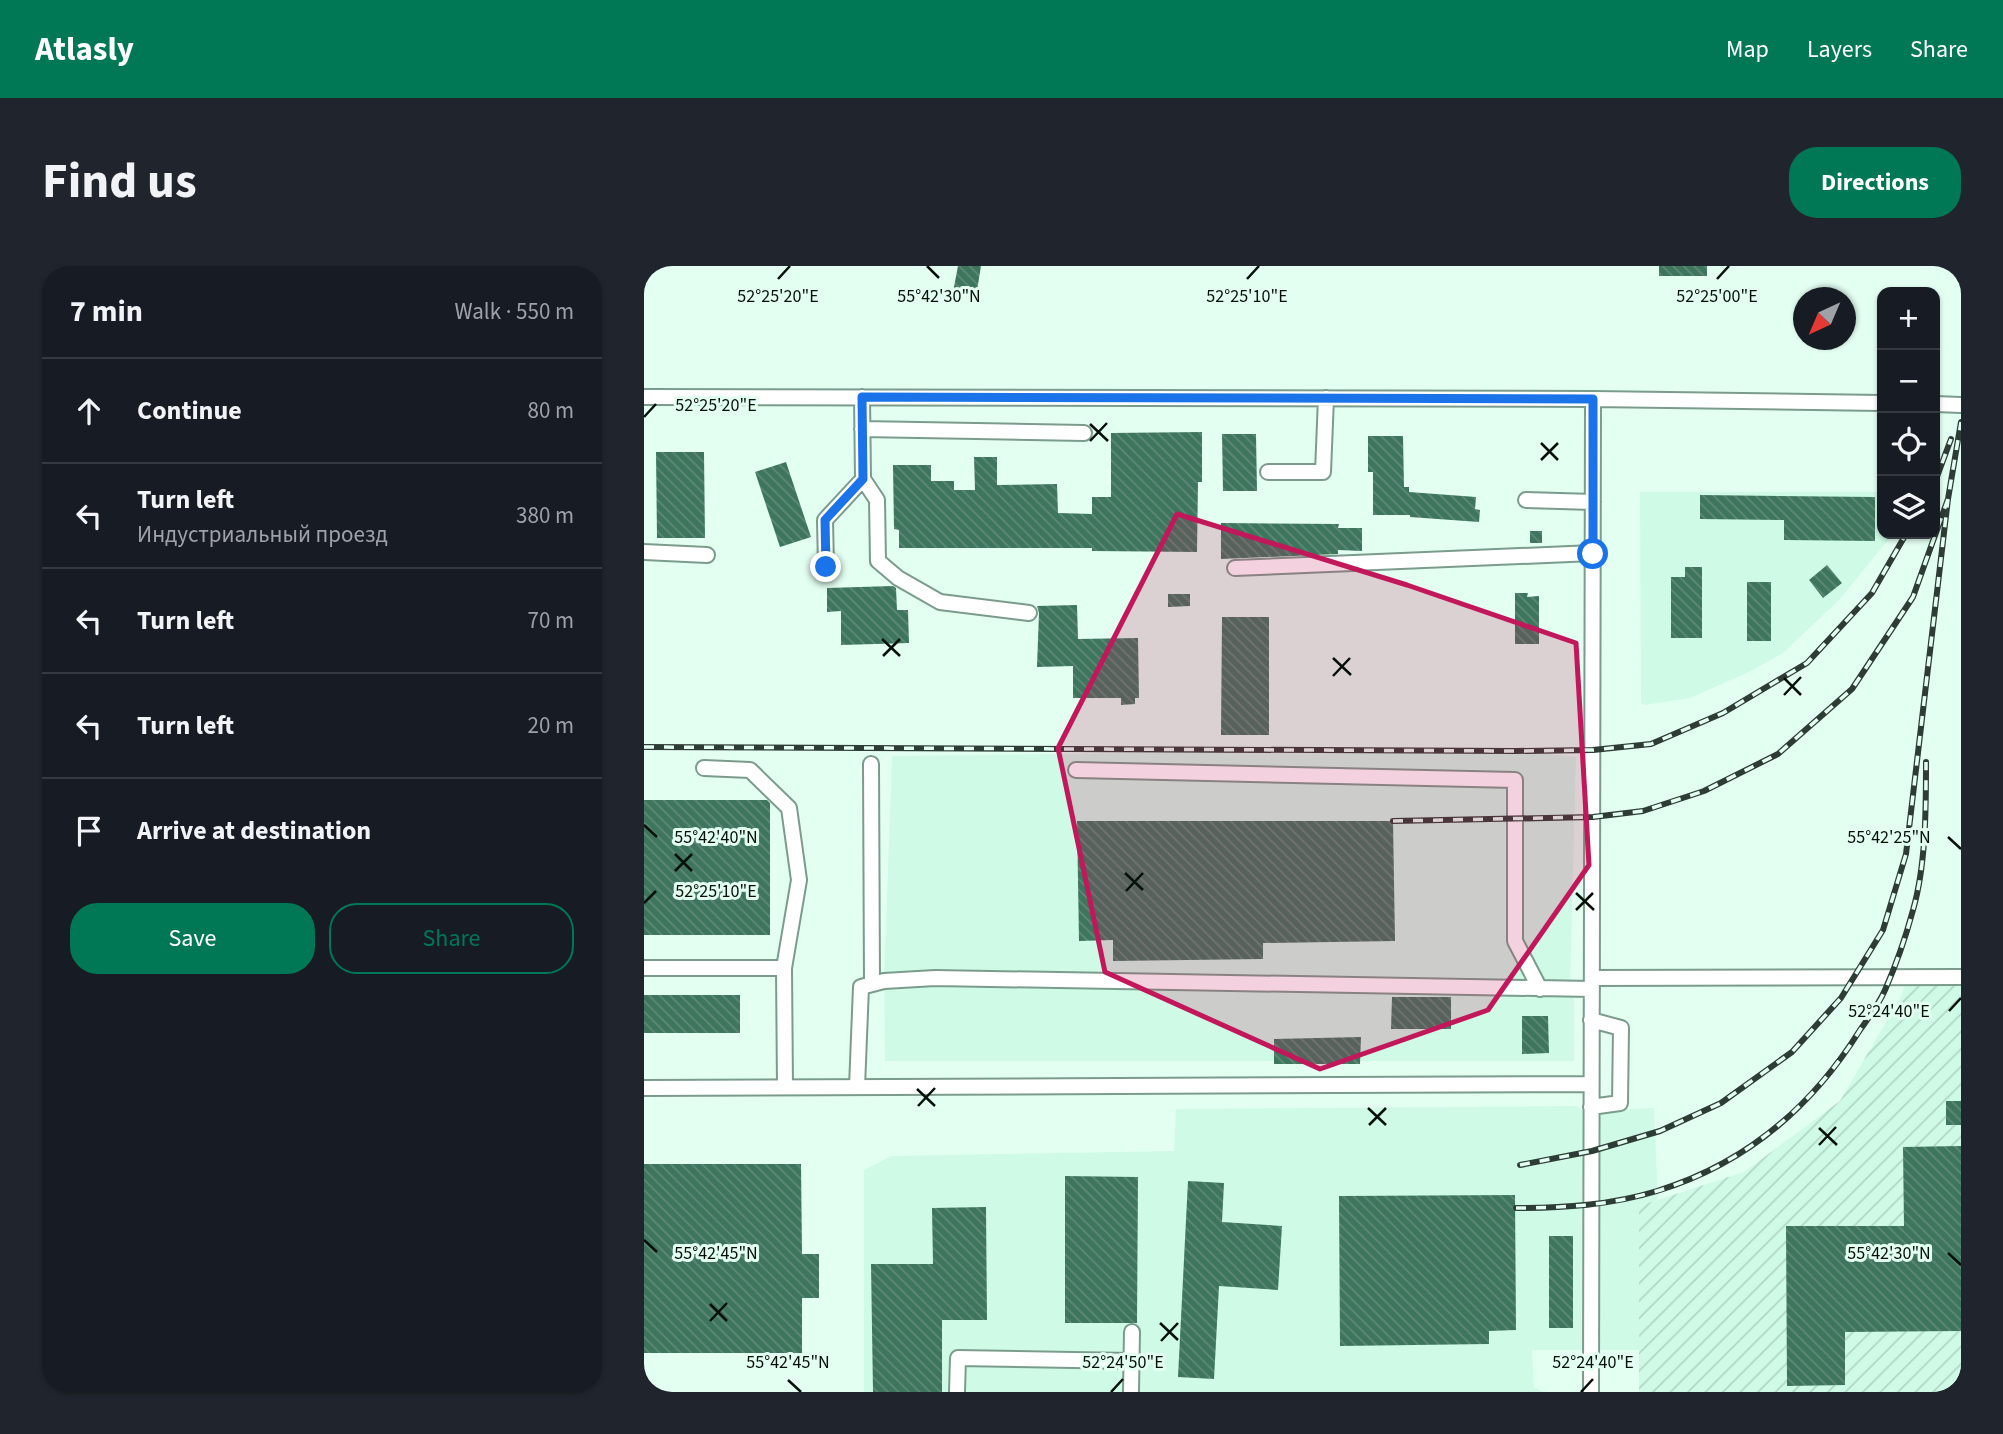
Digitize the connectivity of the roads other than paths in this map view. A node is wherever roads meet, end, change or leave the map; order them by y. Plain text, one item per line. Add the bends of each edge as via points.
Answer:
1 (644, 397) edge
2 (862, 397) junction
3 (1326, 398) junction
4 (1593, 399) junction
5 (1877, 403) edge
6 (1940, 404) edge
7 (1961, 405) edge
8 (862, 429) junction
9 (1084, 433) dead end
10 (1268, 472) dead end
11 (863, 479) junction
12 (1526, 500) dead end
13 (1593, 502) junction
14 (644, 552) edge
15 (1593, 554) junction
16 (707, 555) dead end
17 (826, 567) dead end
18 (1235, 568) dead end
19 (1029, 613) dead end
20 (871, 764) dead end
21 (704, 768) dead end
22 (1076, 770) dead end
23 (644, 968) edge
24 (784, 968) junction
25 (1961, 977) edge
26 (872, 984) junction
27 (1592, 984) junction
28 (1540, 989) junction
29 (1591, 1020) junction
30 (1591, 1084) junction
31 (785, 1087) junction
32 (857, 1087) junction
33 (644, 1088) edge
34 (1591, 1107) junction
35 (1132, 1332) dead end
36 (1131, 1361) junction
37 (957, 1392) edge
38 (1131, 1392) edge
39 (1591, 1392) edge

1 - 2 street
2 - 3 street
2 - 8 street
3 - 4 street
3 - 10 street via 1323,472
4 - 5 street
4 - 13 street
6 - 7 street
8 - 9 street
8 - 11 street
11 - 17 street via 825,520
11 - 19 street via 877,500 878,562 940,602
12 - 13 street
13 - 15 street
14 - 16 street
15 - 18 street
15 - 27 street
20 - 26 street
21 - 24 street via 750,770 789,808 799,880
22 - 28 street via 1515,780 1515,941
23 - 24 street
24 - 31 street
25 - 27 street
26 - 28 street via 934,978
26 - 32 street via 862,988
27 - 28 street
27 - 29 street
29 - 30 street
29 - 34 street via 1621,1028 1620,1102
30 - 32 street
30 - 34 street
31 - 32 street
31 - 33 street
34 - 39 street
35 - 36 street
36 - 37 street via 958,1358
36 - 38 street

